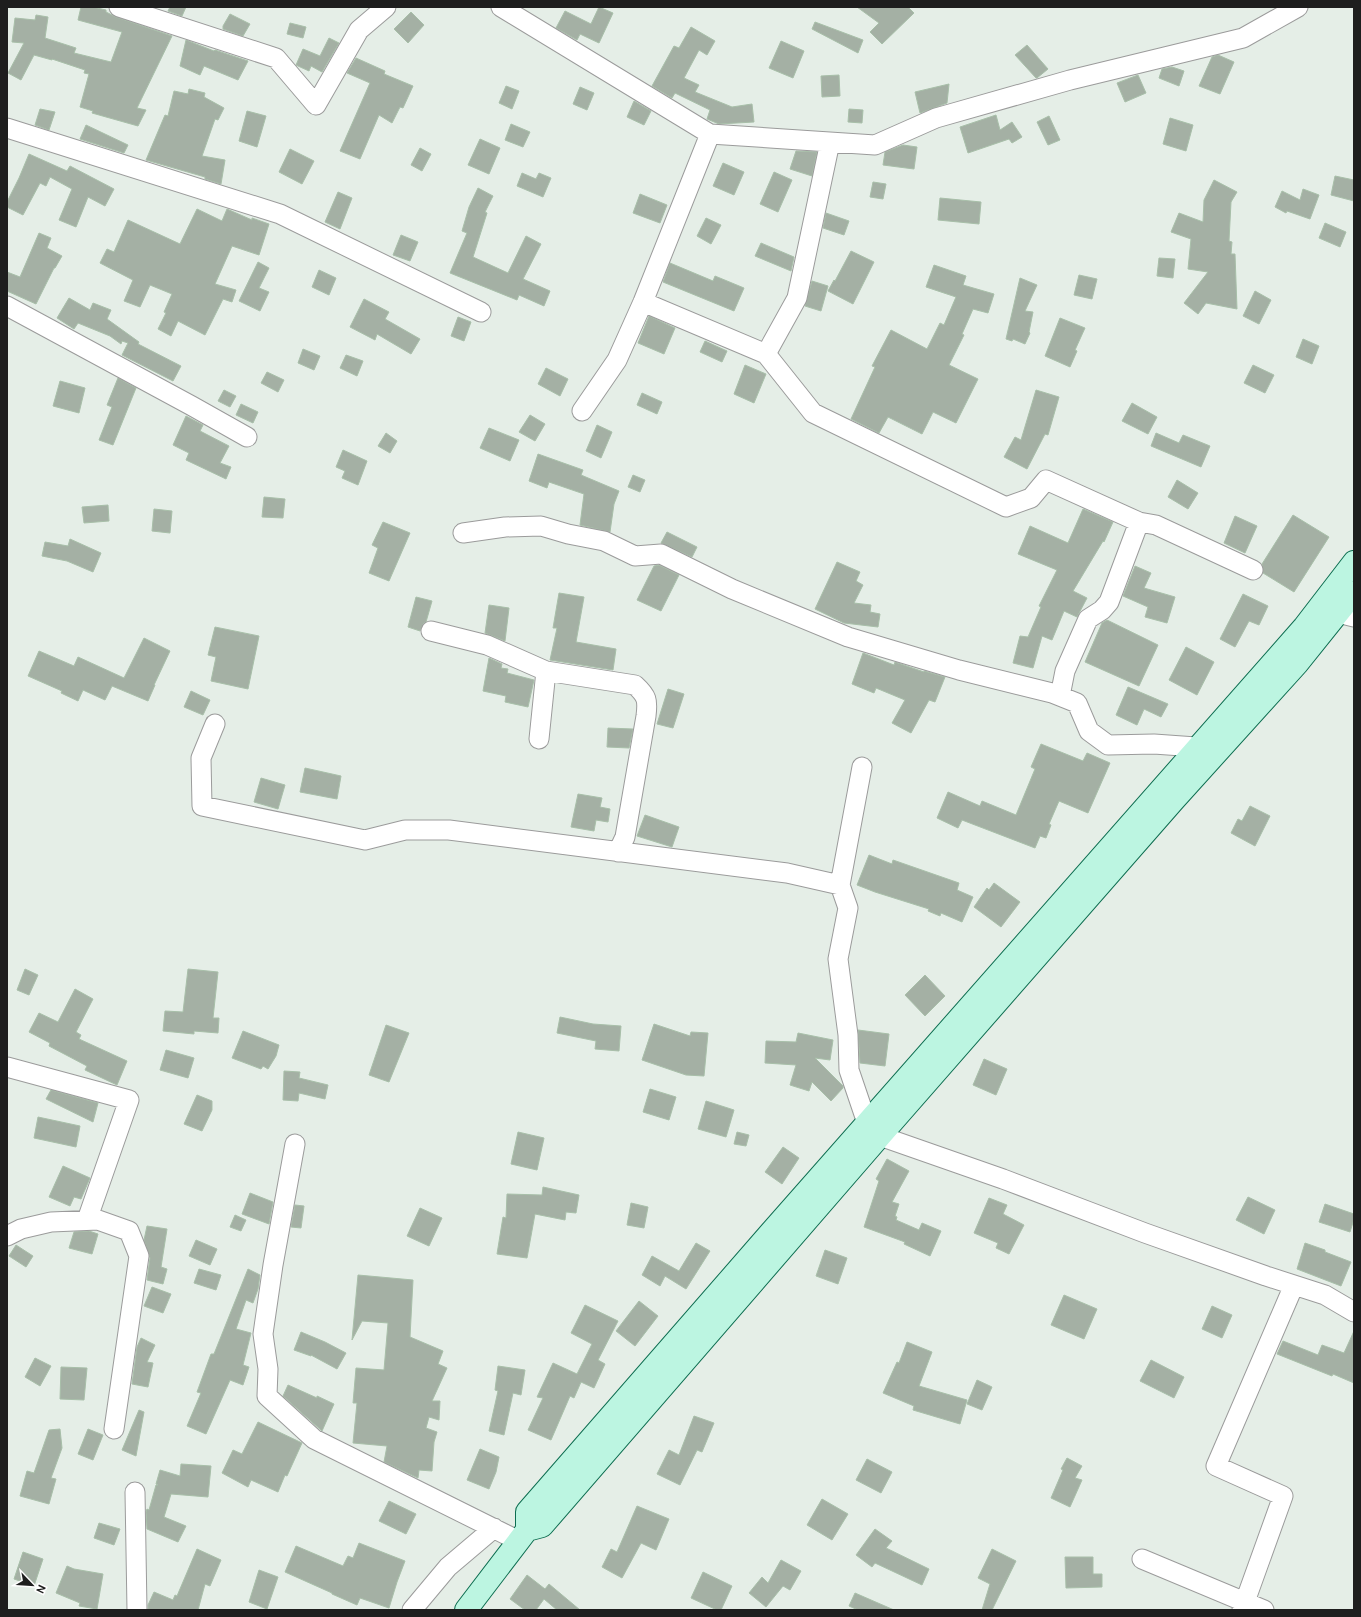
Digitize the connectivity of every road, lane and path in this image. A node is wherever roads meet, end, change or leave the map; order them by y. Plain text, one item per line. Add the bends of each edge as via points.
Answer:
1 (119, 7) edge
2 (386, 7) edge
3 (501, 7) edge
4 (1298, 7) edge
5 (7, 128) edge
6 (710, 134) junction
7 (830, 142) junction
8 (644, 302) junction
9 (7, 306) edge
10 (481, 312) dead end
11 (766, 354) junction
12 (582, 411) dead end
13 (247, 437) dead end
14 (1139, 522) junction
15 (463, 533) dead end
16 (1354, 562) edge
17 (1253, 570) dead end
18 (1354, 593) edge
19 (1335, 616) edge
20 (431, 631) dead end
21 (546, 671) junction
22 (1060, 696) junction
23 (215, 724) dead end
24 (539, 739) dead end
25 (1196, 747) junction
26 (862, 767) dead end
27 (618, 852) junction
28 (840, 885) junction
29 (7, 1067) edge
30 (873, 1130) junction
31 (295, 1144) dead end
32 (87, 1220) junction
33 (7, 1236) edge
34 (1294, 1285) junction
35 (1354, 1312) edge
36 (114, 1429) dead end
37 (135, 1492) dead end
38 (494, 1528) junction
39 (523, 1535) junction
40 (1142, 1559) dead end
41 (1244, 1606) edge
42 (136, 1610) edge
43 (412, 1610) edge
44 (466, 1610) edge
45 (1264, 1610) edge

1 - 2 street via 276,58 316,105 359,30
3 - 6 street
4 - 7 street via 1243,38 1070,80 943,116 875,145
5 - 10 street via 280,214
6 - 7 street
6 - 8 street
7 - 11 street via 797,298
8 - 11 street
8 - 12 street via 617,360
9 - 13 street
11 - 14 street via 813,413 1006,508 1031,498 1046,480
14 - 17 street via 1156,525
14 - 22 street via 1109,602 1088,619 1065,671
15 - 22 street via 505,527 541,526 604,541 636,556 661,554 732,589 848,637 959,670
16 - 19 street
18 - 19 street
19 - 25 street via 1304,627
19 - 30 street via 1297,664
20 - 21 street via 487,645
21 - 24 street
21 - 27 street via 635,685 645,694 648,705 625,837
22 - 25 street via 1076,703 1089,731 1108,745 1154,744
23 - 27 street via 201,758 202,806 365,840 405,830 449,830
25 - 30 street
26 - 28 street
27 - 28 street via 787,873
28 - 30 street via 848,908 838,959 848,1035 849,1070
29 - 32 street via 129,1100
30 - 34 street
30 - 39 street via 527,1512
31 - 38 street via 263,1334 268,1369 267,1396 314,1439
32 - 33 street via 51,1222 21,1229
32 - 36 street via 98,1220 129,1231 139,1256
34 - 35 street via 1325,1295
34 - 41 street via 1216,1466 1283,1496
37 - 42 street
38 - 39 street
38 - 43 street via 448,1567
39 - 44 street
40 - 41 street
41 - 45 street

